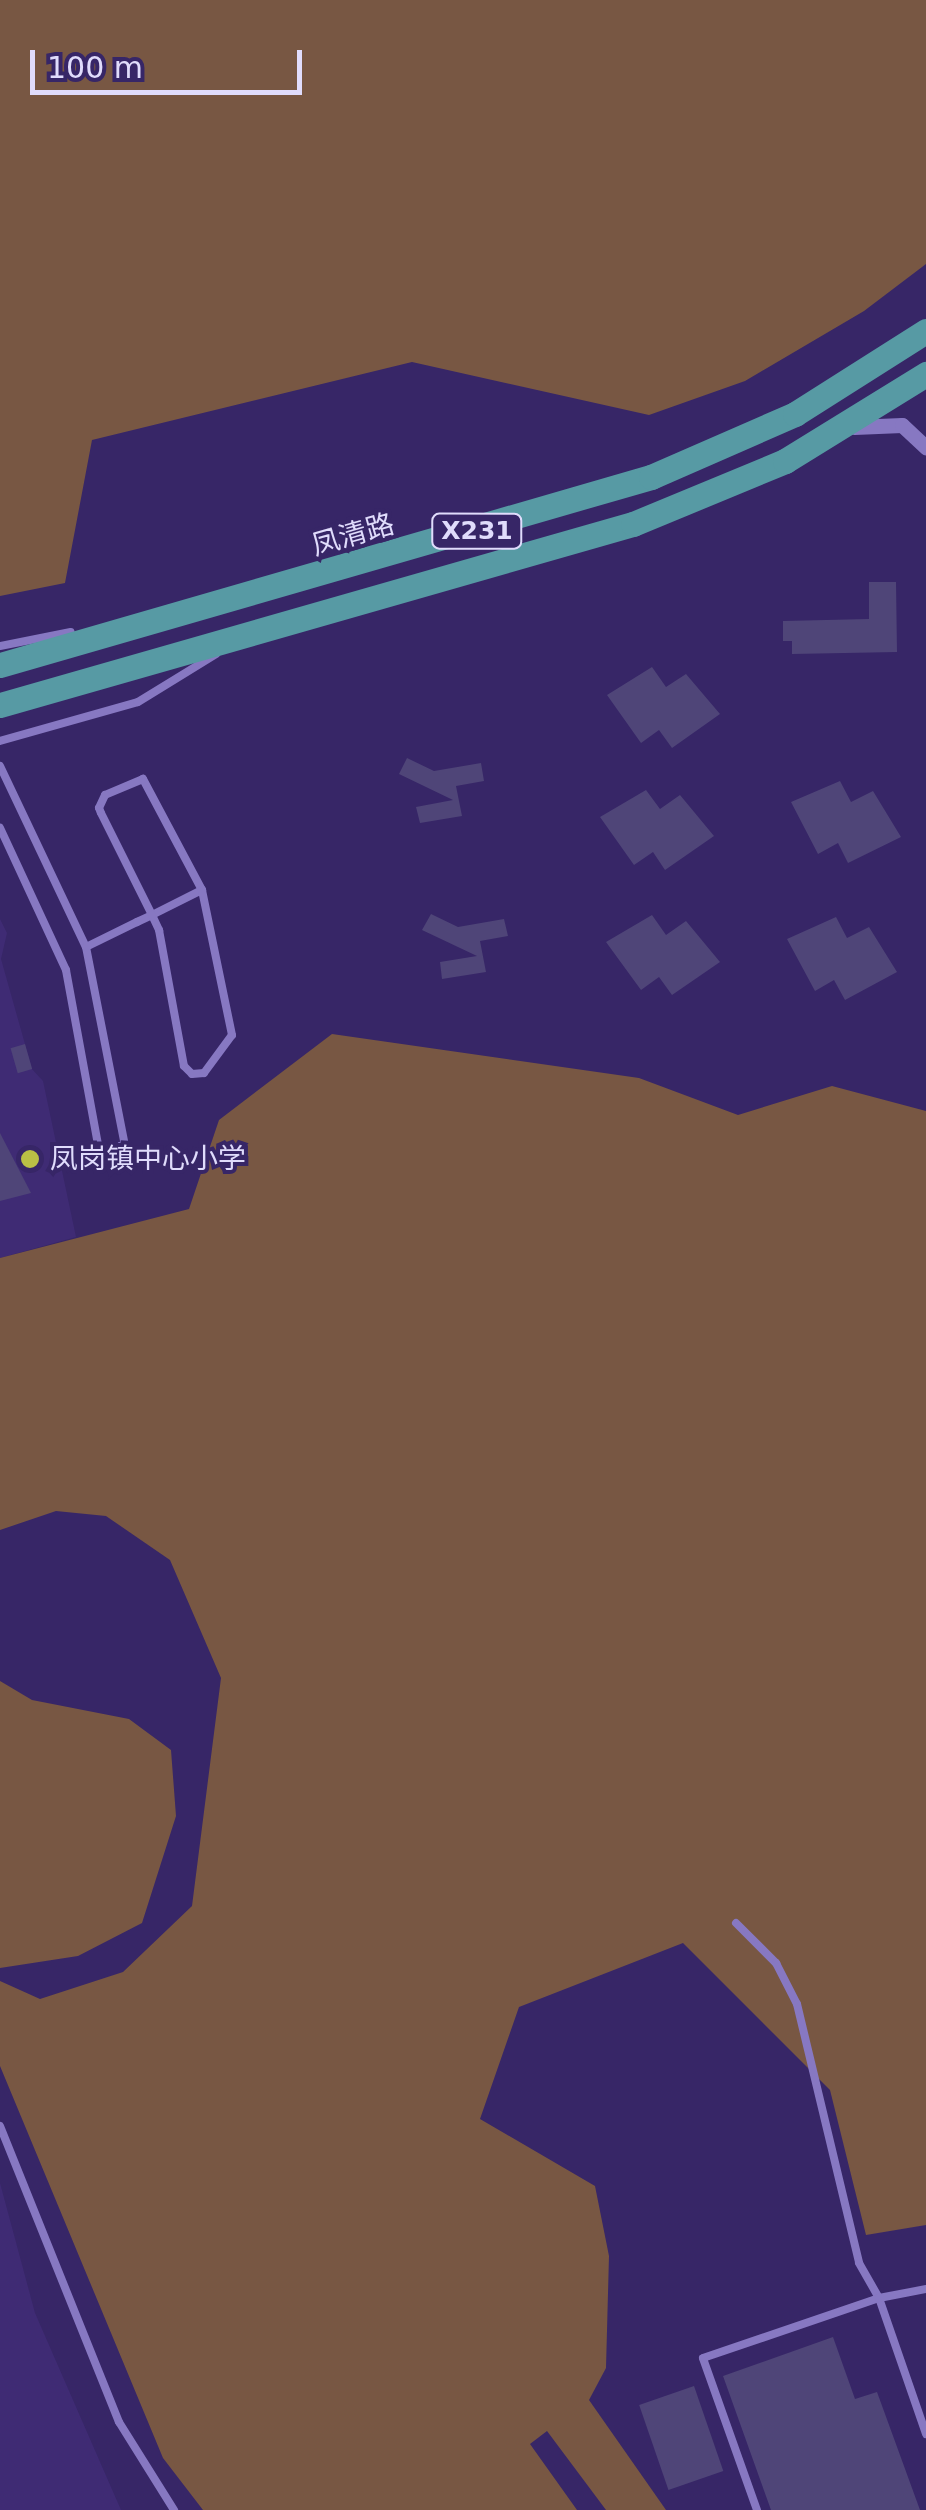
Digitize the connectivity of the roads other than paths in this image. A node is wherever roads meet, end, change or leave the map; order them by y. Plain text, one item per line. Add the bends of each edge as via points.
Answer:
1 (926, 331) edge
2 (926, 374) edge
3 (840, 430) junction
4 (926, 447) edge
5 (208, 607) junction
6 (240, 637) junction
7 (0, 646) edge
8 (0, 665) edge
9 (0, 705) edge
10 (0, 741) edge
11 (0, 766) edge
12 (0, 828) edge
13 (202, 890) junction
14 (152, 915) junction
15 (86, 948) junction
16 (736, 1923) dead end
17 (0, 2126) edge
18 (926, 2289) edge
19 (879, 2298) junction
20 (926, 2434) edge
21 (174, 2510) edge
22 (756, 2510) edge

1 - 5 main road, 凤清路 / X231 via 795,414 680,466
2 - 3 main road, X231
3 - 4 street via 902,425
3 - 6 main road, X231 via 755,475 632,524
5 - 7 lane
5 - 8 main road, 凤清路 / X231
6 - 9 main road, X231
6 - 10 lane via 149,697
11 - 15 lane
12 - 15 lane via 66,970 99,1150 125,1145
13 - 14 lane
13 - 14 lane via 150,784 134,780 105,795 99,808
13 - 14 lane via 232,1035 198,1075 184,1066
14 - 15 lane
16 - 19 lane via 776,1962 793,1993 821,2086 858,2263
17 - 21 lane via 120,2422
18 - 19 lane
19 - 20 lane
19 - 22 lane via 704,2358

